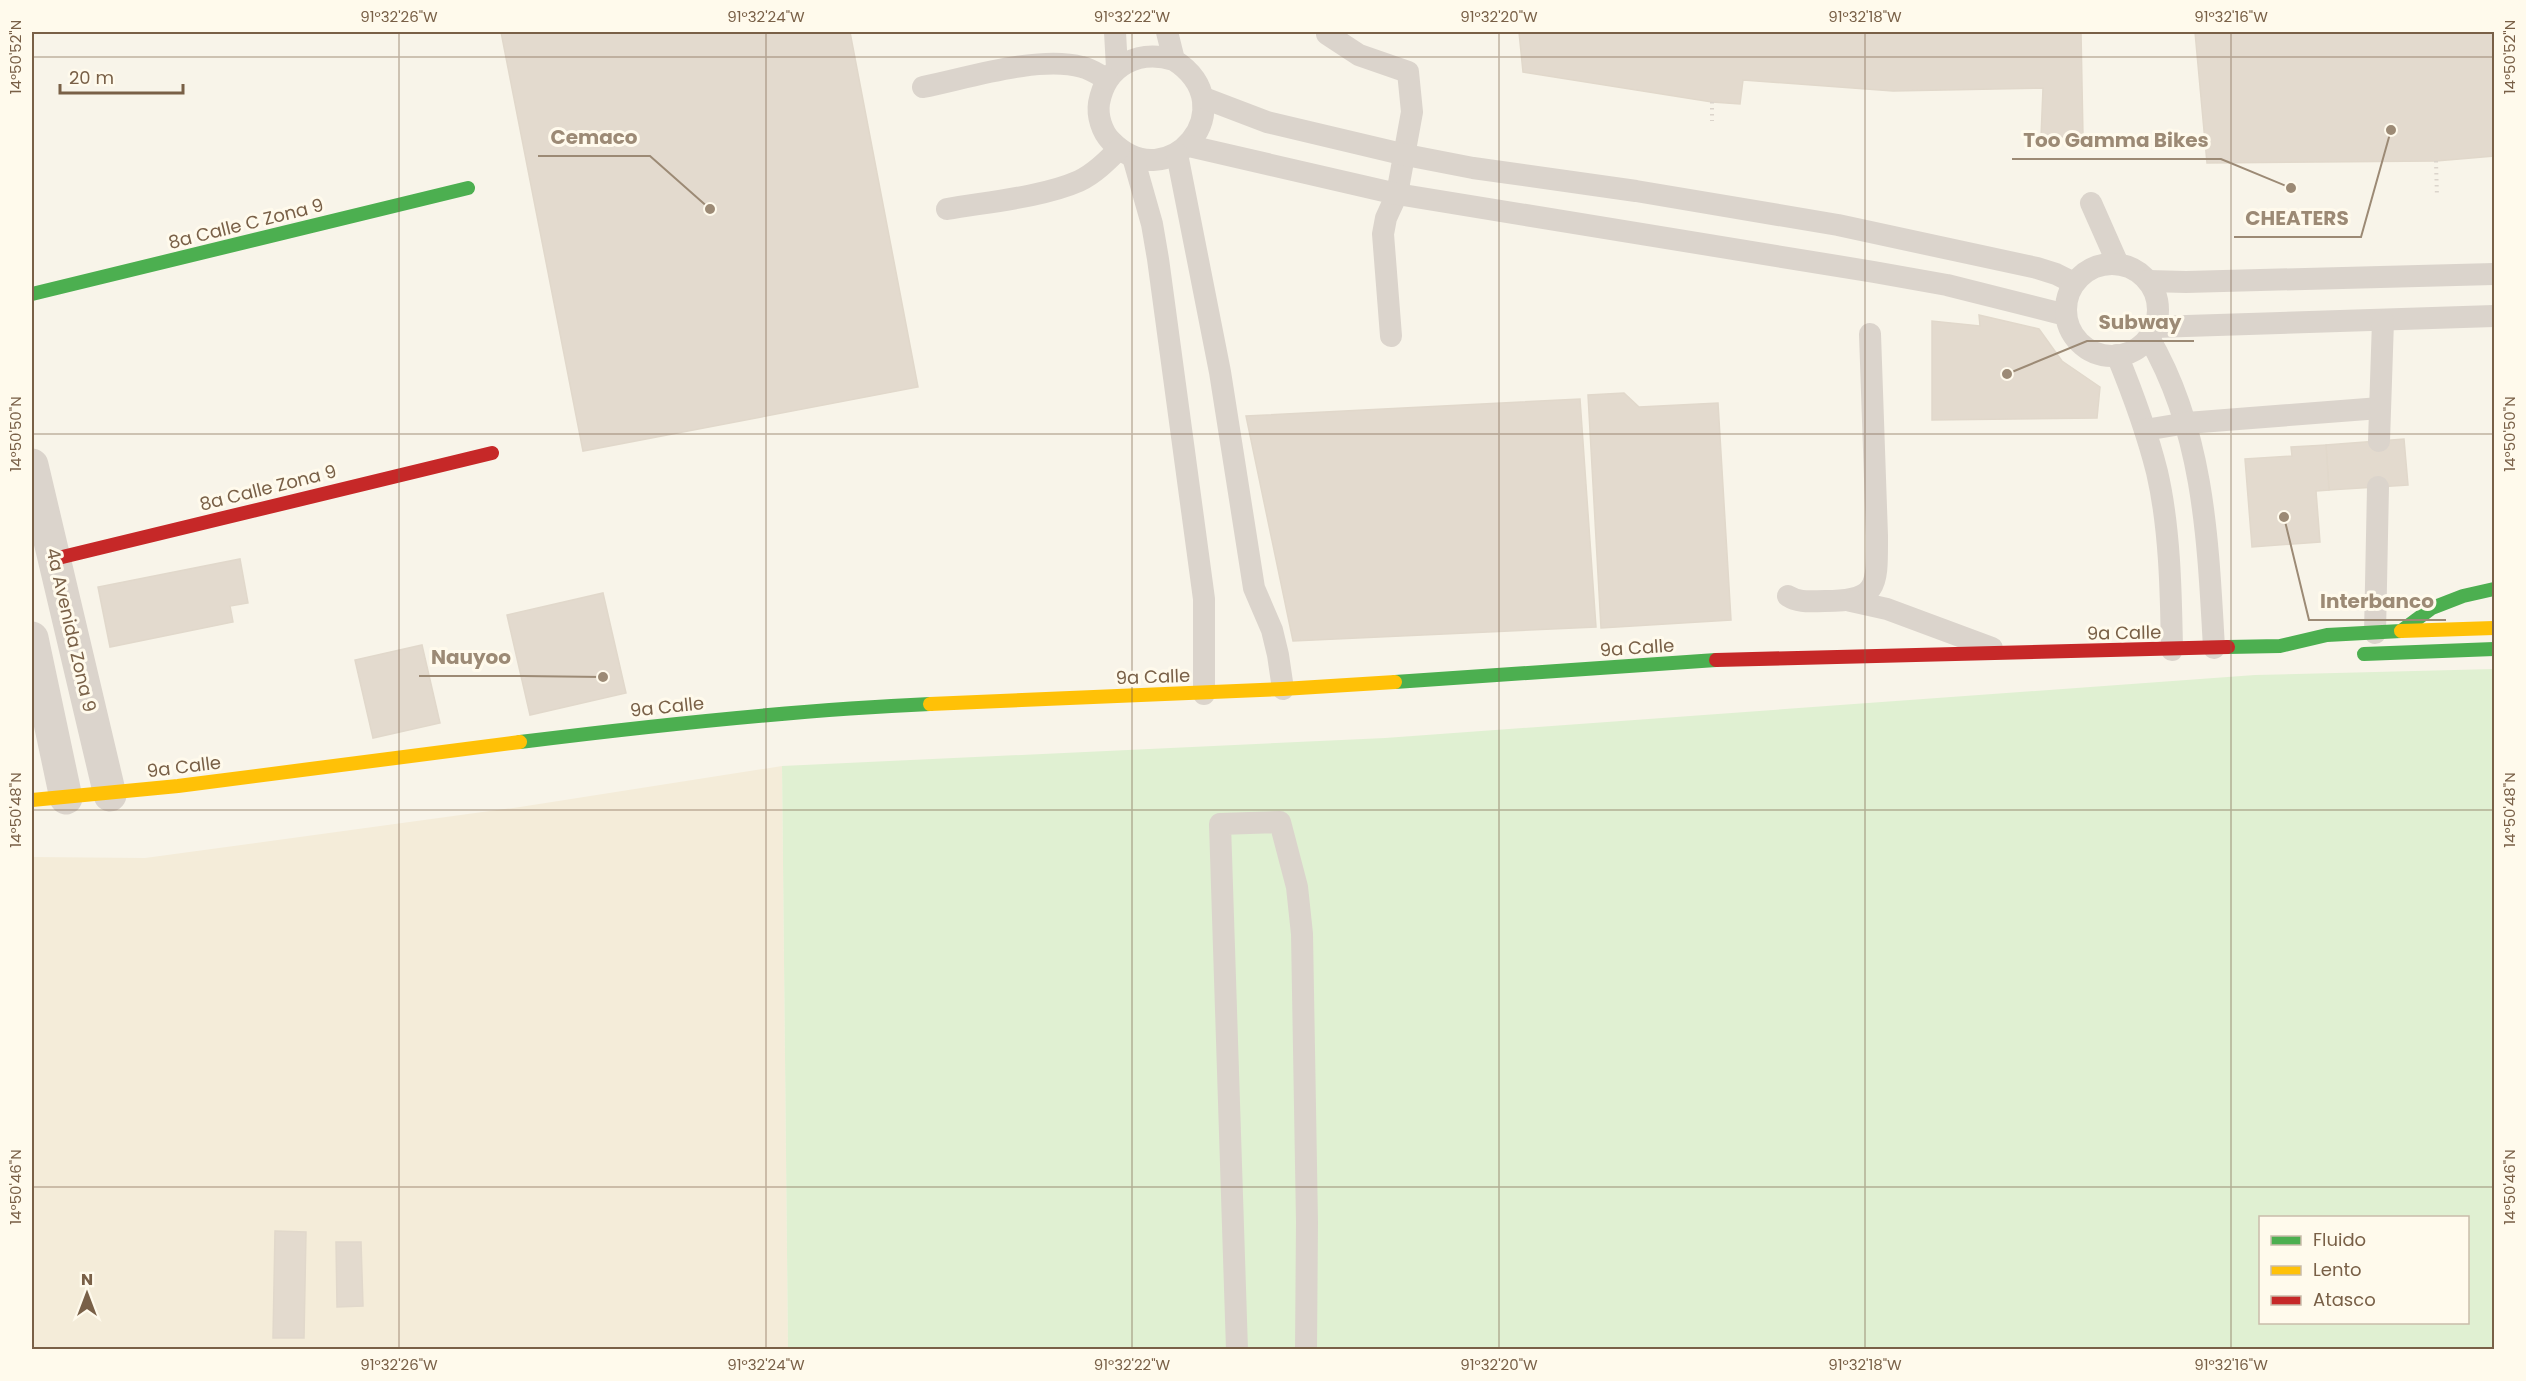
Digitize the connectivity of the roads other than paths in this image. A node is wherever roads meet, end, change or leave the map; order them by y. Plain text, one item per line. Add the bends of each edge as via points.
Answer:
1 (1115, 32) edge
2 (1167, 32) edge
3 (1327, 34) dead end
4 (1174, 60) junction
5 (1112, 73) junction
6 (923, 87) dead end
7 (1204, 98) junction
8 (1183, 150) junction
9 (1126, 153) junction
10 (1406, 154) junction
11 (468, 188) dead end
12 (1397, 194) junction
13 (2091, 203) dead end
14 (947, 209) dead end
15 (2118, 264) junction
16 (2494, 274) edge
17 (2148, 281) junction
18 (2074, 283) junction
19 (32, 294) edge
20 (2066, 315) junction
21 (2494, 316) edge
22 (2383, 321) junction
23 (2152, 332) junction
24 (1870, 333) dead end
25 (1391, 336) dead end
26 (2117, 355) junction
27 (2380, 408) junction
28 (2187, 423) junction
29 (2145, 430) junction
30 (2379, 441) dead end
31 (492, 453) dead end
32 (32, 465) edge
33 (2378, 487) dead end
34 (54, 559) junction
35 (2494, 589) edge
36 (1788, 596) dead end
37 (1851, 601) junction
38 (2494, 628) edge
39 (2401, 631) junction
40 (2375, 633) junction
41 (2280, 646) junction
42 (2214, 648) junction
43 (2172, 650) junction
44 (2494, 650) edge
45 (33, 654) edge
46 (2004, 654) junction
47 (2308, 654) dead end
48 (2353, 655) dead end
49 (77, 656) junction
50 (1283, 689) junction
51 (1204, 693) junction
52 (110, 795) junction
53 (66, 798) junction
54 (32, 800) edge
55 (1237, 1350) edge
56 (1305, 1350) edge

1 - 5 lane
2 - 4 lane
3 - 10 lane via 1359,55 1408,72 1412,112
4 - 5 lane via 1144,56 1130,60
4 - 7 lane via 1188,69
5 - 6 lane via 1056,63
5 - 9 lane via 1098,108 1107,138
7 - 8 lane via 1204,115 1198,131
7 - 10 lane via 1267,122
8 - 9 lane via 1163,159
8 - 12 lane
8 - 50 lane via 1254,588 1272,630
9 - 14 lane via 1080,180 1053,190
9 - 51 lane via 1152,224 1158,259 1204,599
10 - 12 lane
10 - 18 lane via 1838,225 2037,268
11 - 19 street, 8a Calle C Zona 9
12 - 20 lane via 1874,272 1982,293
12 - 25 lane via 1383,234
13 - 15 lane
15 - 17 lane via 2133,269
15 - 18 lane via 2092,268
16 - 17 lane
17 - 23 lane via 2158,311
18 - 20 lane via 2067,298
20 - 26 lane via 2070,329 2089,350
21 - 22 lane
22 - 23 lane
22 - 27 lane
23 - 26 lane via 2135,350
23 - 28 lane
24 - 37 lane via 1877,562 1872,586 1860,599
26 - 29 lane
27 - 28 lane
27 - 30 lane
28 - 29 lane
28 - 42 lane via 2204,511
29 - 43 lane via 2157,475 2170,575
31 - 34 street, 8a Calle Zona 9
32 - 34 street, 4a Avenida Zona 9
33 - 40 lane
34 - 49 street, 4a Avenida Zona 9
35 - 39 street via 2432,608
36 - 37 lane via 1801,601
37 - 46 lane via 1917,619
38 - 39 street, 9a Calle
39 - 40 street, 9a Calle
40 - 41 street, 9a Calle via 2327,635
41 - 42 street, 9a Calle
41 - 47 street, 9a Calle
42 - 43 street, 9a Calle
43 - 46 street, 9a Calle
44 - 48 street
45 - 49 street
45 - 53 street
46 - 50 street, 9a Calle via 1749,658
49 - 52 street, 4a Avenida Zona 9
50 - 51 street, 9a Calle
51 - 52 street, 9a Calle via 867,707 730,719
52 - 53 street, 9a Calle
53 - 54 street, 9a Calle
55 - 56 lane via 1220,824 1280,822 1297,887 1302,934

